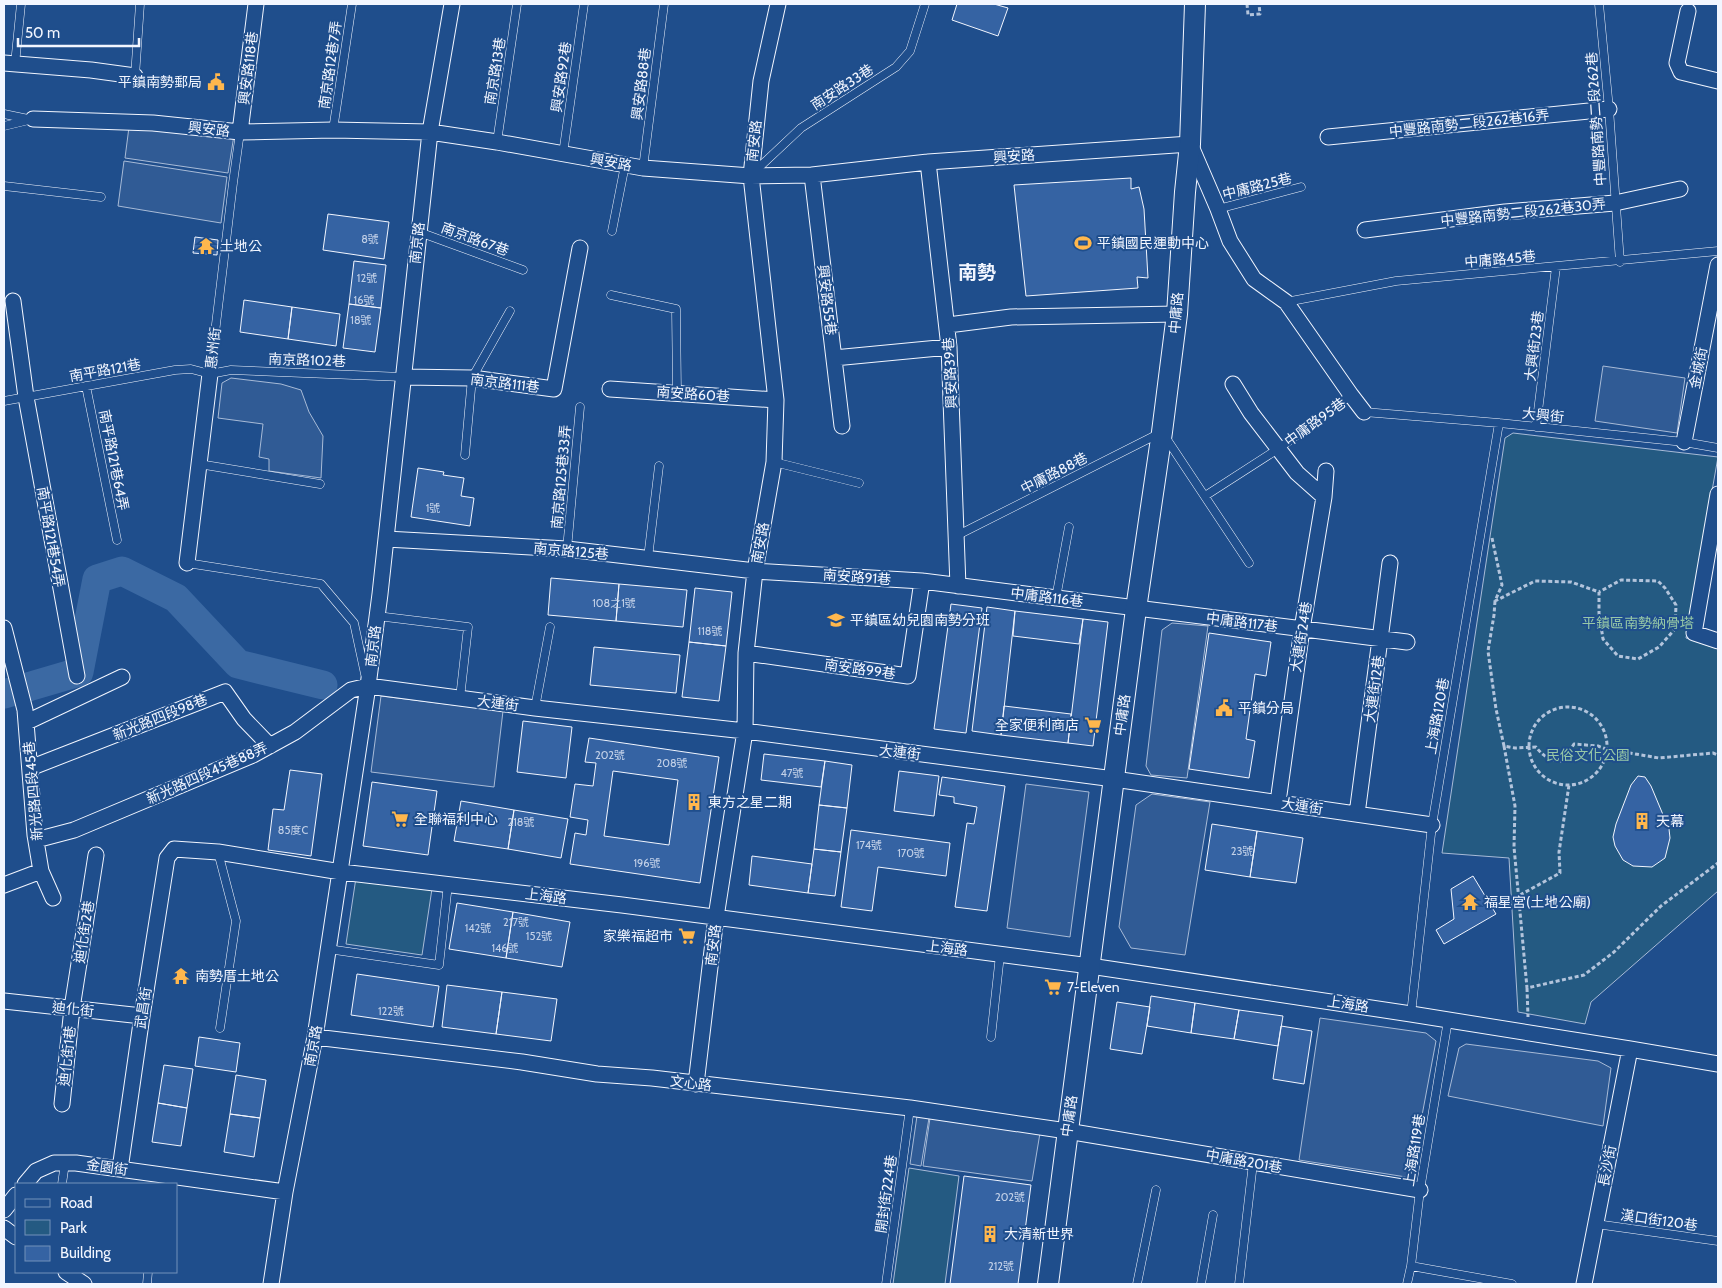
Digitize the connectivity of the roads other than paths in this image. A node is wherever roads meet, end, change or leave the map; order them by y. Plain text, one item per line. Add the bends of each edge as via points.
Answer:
1 (21, 4) edge
2 (140, 4) edge
3 (256, 4) edge
4 (352, 4) edge
5 (452, 4) edge
6 (517, 4) edge
7 (584, 4) edge
8 (664, 4) edge
9 (778, 4) edge
10 (925, 4) edge
11 (1195, 4) edge
12 (1599, 4) edge
13 (1688, 11) dead end
14 (9, 64) edge
15 (135, 76) joint
16 (1718, 81) edge
17 (1609, 109) junction
18 (4, 114) edge
19 (33, 119) junction
20 (4, 126) edge
21 (333, 130) junction
22 (240, 132) junction
23 (430, 132) junction
24 (1328, 138) dead end
25 (497, 142) junction
26 (1190, 144) junction
27 (564, 154) junction
28 (928, 162) junction
29 (625, 165) junction
30 (643, 168) junction
31 (812, 175) junction
32 (751, 176) junction
33 (4, 186) edge
34 (1301, 187) dead end
35 (1680, 189) dead end
36 (101, 197) dead end
37 (1615, 203) junction
38 (1218, 208) junction
39 (1365, 230) dead end
40 (612, 231) dead end
41 (419, 232) junction
42 (580, 248) dead end
43 (1718, 251) edge
44 (1620, 262) junction
45 (1718, 265) edge
46 (1556, 267) junction
47 (523, 270) dead end
48 (611, 295) dead end
49 (13, 301) dead end
50 (1286, 302) junction
51 (510, 311) dead end
52 (1177, 314) junction
53 (948, 325) junction
54 (949, 347) junction
55 (834, 358) junction
56 (210, 374) junction
57 (403, 377) junction
58 (472, 378) junction
59 (1233, 384) dead end
60 (86, 386) junction
61 (610, 390) dead end
62 (677, 393) junction
63 (1351, 395) junction
64 (26, 397) junction
65 (776, 400) junction
66 (4, 401) edge
67 (580, 407) dead end
68 (1364, 412) joint
69 (1499, 423) junction
70 (842, 426) dead end
71 (1536, 427) junction
72 (1162, 432) junction
73 (1684, 442) junction
74 (1718, 448) edge
75 (1278, 449) junction
76 (465, 455) dead end
77 (774, 462) junction
78 (199, 464) junction
79 (659, 466) dead end
80 (1326, 471) dead end
81 (859, 483) dead end
82 (320, 484) dead end
83 (1718, 494) edge
84 (1205, 496) junction
85 (1324, 497) junction
86 (1069, 527) dead end
87 (956, 536) junction
88 (386, 539) junction
89 (117, 540) dead end
90 (567, 549) junction
91 (648, 558) junction
92 (187, 563) joint
93 (1249, 563) dead end
94 (1390, 563) dead end
95 (755, 570) junction
96 (922, 581) junction
97 (958, 586) junction
98 (1056, 598) junction
99 (1136, 609) junction
100 (377, 616) junction
101 (4, 628) edge
102 (550, 628) dead end
103 (1302, 629) junction
104 (1381, 638) junction
105 (1718, 641) edge
106 (1407, 642) dead end
107 (746, 652) junction
108 (77, 676) dead end
109 (122, 677) dead end
110 (368, 686) junction
111 (460, 698) junction
112 (535, 708) junction
113 (26, 716) junction
114 (745, 732) junction
115 (270, 746) junction
116 (30, 768) junction
117 (1114, 779) junction
118 (1278, 802) junction
119 (1357, 814) junction
120 (1432, 825) junction
121 (36, 840) junction
122 (174, 849) joint
123 (218, 852) junction
124 (96, 855) dead end
125 (41, 871) junction
126 (341, 872) junction
127 (448, 884) junction
128 (4, 885) edge
129 (53, 898) dead end
130 (716, 917) junction
131 (328, 948) junction
132 (1000, 955) junction
133 (1090, 966) junction
134 (4, 1001) edge
135 (72, 1008) junction
136 (1411, 1014) junction
137 (142, 1016) junction
138 (1448, 1020) junction
139 (220, 1028) dead end
140 (315, 1037) junction
141 (990, 1037) dead end
142 (1630, 1049) junction
143 (1718, 1064) edge
144 (696, 1084) junction
145 (62, 1104) dead end
146 (910, 1108) junction
147 (1067, 1131) junction
148 (65, 1163) junction
149 (1253, 1163) junction
150 (120, 1169) junction
151 (161, 1179) edge
152 (26, 1183) edge
153 (62, 1183) edge
154 (1156, 1190) dead end
155 (1420, 1190) junction
156 (285, 1192) junction
157 (15, 1196) edge
158 (4, 1210) edge
159 (1213, 1215) dead end
160 (1596, 1224) junction
161 (4, 1228) edge
162 (15, 1236) edge
163 (1718, 1241) edge
164 (1411, 1266) junction
165 (68, 1273) edge
166 (1138, 1283) edge
167 (84, 1284) edge
168 (270, 1284) edge
169 (886, 1284) edge
170 (1048, 1284) edge
171 (1200, 1284) edge
172 (1239, 1284) edge
173 (1407, 1284) edge
174 (1512, 1284) edge
175 (1584, 1284) edge

1 - 14 lane
2 - 15 lane
3 - 22 street, 興安路118巷
4 - 21 lane, 南京路12巷7弄
5 - 23 street, 南京路
6 - 25 lane, 南京路13巷
7 - 27 lane, 興安路92巷
8 - 30 lane, 興安路88巷
9 - 32 street, 南安路 via 761,81
10 - 32 lane, 南安路33巷 via 910,51 896,67 801,128
11 - 26 street, 中庸路
12 - 17 lane, 中豐路南勢二段262巷
13 - 16 street via 1678,63 1681,72
14 - 15 street
17 - 24 street, 中豐路南勢二段262巷16弄
17 - 37 lane, 中豐路南勢二段262巷
18 - 19 lane
19 - 20 lane
19 - 22 street, 興安路 via 153,123
21 - 22 street, 興安路
21 - 23 street, 興安路
22 - 56 lane, 惠州街
23 - 25 street, 興安路
23 - 41 street, 南京路
25 - 27 street, 興安路
26 - 28 street, 興安路
26 - 38 street, 中庸路
26 - 52 street, 中庸路
27 - 29 street, 興安路
28 - 31 street, 興安路
28 - 53 street, 興安路39巷
29 - 30 street, 興安路
29 - 40 lane
30 - 32 street, 興安路
31 - 32 street, 興安路
31 - 55 street, 興安路55巷
32 - 65 street, 南安路
33 - 36 lane
34 - 38 lane, 中庸路25巷
35 - 37 street, 中豐路南勢二段262巷30弄
37 - 39 street, 中豐路南勢二段262巷30弄 via 1505,212
37 - 44 lane, 中豐路南勢二段262巷
38 - 50 street, 中庸路 via 1230,241 1254,279
41 - 47 lane, 南京路67巷
41 - 57 street, 南京路
42 - 58 street, 南京路111巷 via 554,389
43 - 44 lane, 中庸路45巷
44 - 46 lane, 中庸路45巷
45 - 73 street, 金城街
46 - 50 lane, 中庸路45巷 via 1396,281
46 - 71 lane, 大興街23巷
48 - 62 lane via 676,309
49 - 64 street, 南平路121巷54弄
50 - 63 street, 中庸路
51 - 58 lane
52 - 53 street via 1011,317
52 - 72 street, 中庸路
53 - 54 street, 興安路39巷
54 - 55 street
54 - 87 street, 興安路39巷
55 - 70 street, 興安路55巷
56 - 57 lane, 南京路102巷 via 231,370
56 - 60 lane, 南平路121巷 via 191,369 175,370
56 - 78 street, 惠州街
57 - 58 street, 南京路111巷
57 - 88 street, 南京路
58 - 76 lane
59 - 75 street, 中庸路95巷
60 - 64 lane, 南平路121巷
60 - 89 lane, 南平路121巷64弄
61 - 62 street, 南安路60巷
62 - 65 street, 南安路60巷
63 - 68 street, 中庸路
63 - 75 lane, 中庸路95巷
64 - 66 lane, 南平路121巷
64 - 108 street, 南平路121巷54弄
65 - 77 street, 南安路
67 - 90 lane, 南京路125巷33弄
68 - 69 lane, 大興街
69 - 71 lane, 大興街
69 - 120 lane, 上海路120巷
71 - 73 lane, 大興街
72 - 84 lane
72 - 87 lane, 中庸路88巷
72 - 99 street, 中庸路
73 - 74 lane, 大興街
75 - 84 lane, 中庸路95巷
75 - 85 street, 中庸路95巷 via 1297,473
77 - 81 lane
77 - 95 street, 南安路
78 - 82 lane
78 - 92 street, 惠州街
79 - 91 lane
80 - 85 street, 大連街24巷
83 - 105 street via 1694,633
84 - 93 lane
85 - 103 street, 大連街24巷
86 - 98 lane
87 - 97 street, 興安路39巷
88 - 90 street, 南京路125巷
88 - 100 street, 南京路
90 - 91 street, 南京路125巷
91 - 95 street, 南京路125巷
92 - 110 lane via 321,584 354,623
94 - 104 street, 大連街12巷
95 - 96 street, 南安路91巷
95 - 107 street, 南安路
96 - 97 street, 南安路91巷
96 - 107 street, 南安路99巷 via 908,676
97 - 98 street, 中庸路116巷
98 - 99 street, 中庸路116巷
99 - 103 street, 中庸路117巷
99 - 117 street, 中庸路
100 - 110 street, 南京路
100 - 111 lane via 468,627
101 - 113 street, 新光路四段45巷
102 - 112 lane
103 - 104 street, 中庸路117巷
103 - 118 street, 大連街24巷
104 - 106 street, 中庸路117巷
104 - 119 street, 大連街12巷
107 - 114 street, 南安路
109 - 113 street
110 - 111 street, 大連街
110 - 115 street, 新光路四段45巷88弄 via 351,690 295,732
110 - 126 street, 南京路
111 - 112 street, 大連街
112 - 114 street, 大連街
113 - 116 street, 新光路四段45巷
114 - 117 street, 大連街
114 - 130 street, 南安路
115 - 116 street, 新光路四段98巷 via 244,719 225,692
115 - 121 street, 新光路四段45巷88弄 via 74,830
116 - 121 street, 新光路四段45巷
117 - 118 street, 大連街
117 - 133 street, 中庸路
118 - 119 street, 大連街
119 - 120 street, 大連街
120 - 136 lane, 上海路120巷
121 - 125 street, 新光路四段45巷
122 - 123 street, 上海路
122 - 137 street, 武昌街 via 167,858
123 - 126 street, 上海路
123 - 139 lane via 236,921
124 - 135 street, 迪化街2巷
125 - 128 street
125 - 129 street, 新光路四段45巷
126 - 127 street, 上海路
126 - 131 street, 南京路
127 - 130 street, 上海路
127 - 131 lane via 439,965
130 - 132 street, 上海路
130 - 144 street, 南安路
131 - 140 street, 南京路
132 - 133 street, 上海路
132 - 141 lane
133 - 136 street, 上海路
133 - 147 street, 中庸路
134 - 135 street, 迪化街
135 - 137 street, 迪化街
135 - 145 street, 迪化街1巷
136 - 138 street, 上海路
137 - 150 street, 武昌街
138 - 142 street, 上海路
138 - 155 lane, 上海路119巷
140 - 144 street, 文心路
140 - 156 street, 南京路
142 - 143 street, 上海路
142 - 160 street, 長沙街
144 - 146 street, 文心路
146 - 147 street, 文心路
146 - 169 lane, 開封街224巷
147 - 149 street, 中庸路201巷
147 - 170 street, 中庸路
148 - 150 street, 金園街
148 - 152 street, 金園街 via 54,1163 36,1171
148 - 153 lane
149 - 155 street, 中庸路201巷
149 - 172 lane
150 - 151 street, 金園街
151 - 156 street, 金園街
154 - 166 lane
155 - 164 lane, 上海路119巷
156 - 168 street, 南京路
157 - 158 street
159 - 171 lane
160 - 163 lane, 漢口街120巷
160 - 175 street, 長沙街
161 - 162 street
164 - 173 lane, 上海路119巷
164 - 174 lane
165 - 167 street

